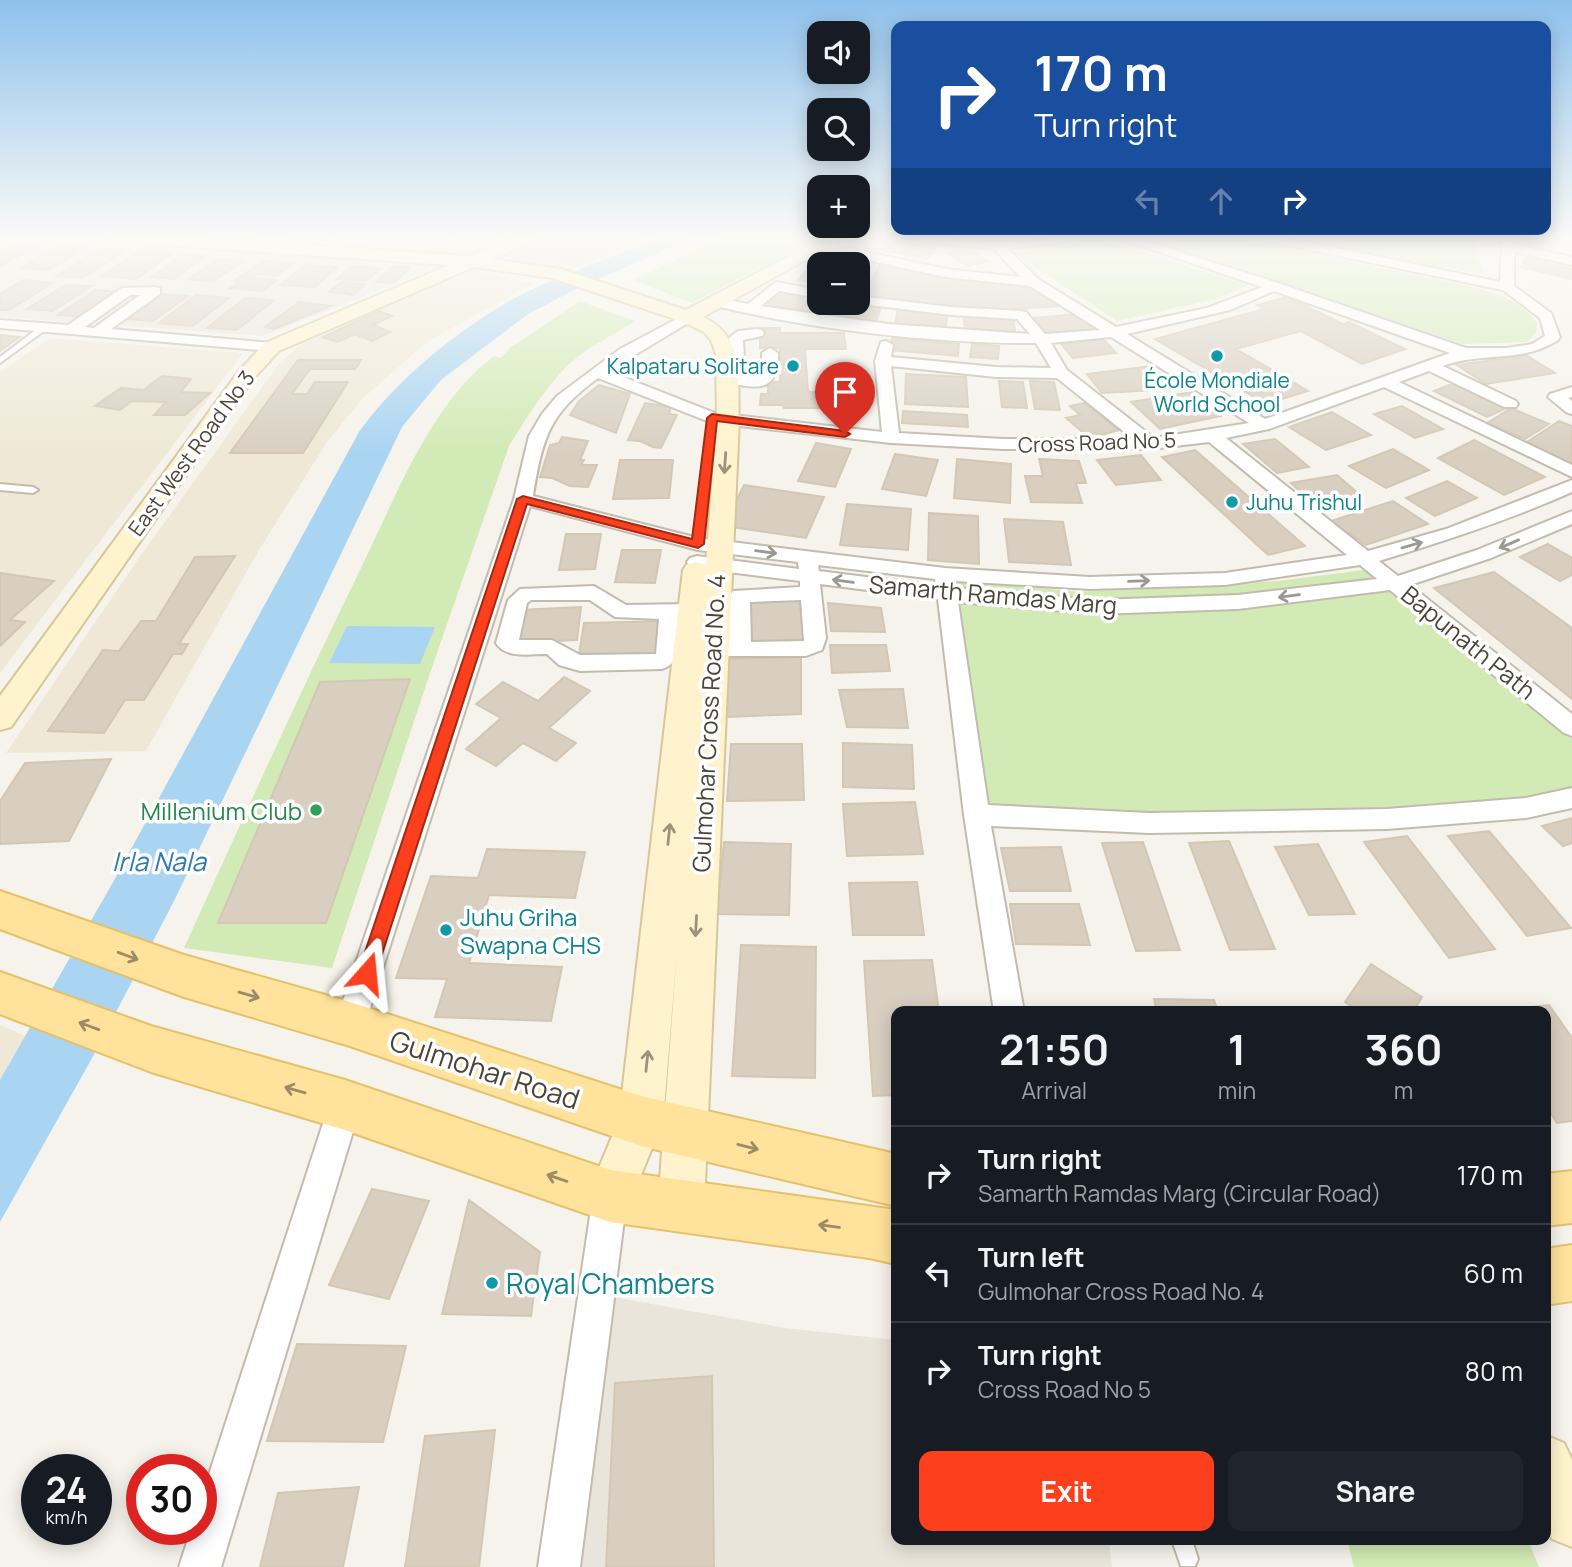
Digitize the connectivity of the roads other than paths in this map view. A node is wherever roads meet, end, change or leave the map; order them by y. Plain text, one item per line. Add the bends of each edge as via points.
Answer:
1 (100, 310) edge
2 (128, 310) edge
3 (356, 310) edge
4 (668, 310) edge
5 (702, 310) edge
6 (758, 310) edge
7 (893, 310) edge
8 (942, 310) edge
9 (1078, 310) edge
10 (1208, 310) edge
11 (1342, 310) edge
12 (1538, 310) edge
13 (960, 312) junction
14 (823, 315) edge
15 (688, 317) junction
16 (821, 323) junction
17 (0, 324) edge
18 (48, 328) junction
19 (71, 330) junction
20 (888, 330) junction
21 (97, 332) junction
22 (757, 333) dead end
23 (1114, 333) junction
24 (960, 335) junction
25 (728, 337) junction
26 (1553, 337) junction
27 (1041, 338) junction
28 (1572, 342) edge
29 (272, 347) junction
30 (770, 353) dead end
31 (1464, 353) junction
32 (0, 361) edge
33 (883, 361) junction
34 (1431, 366) junction
35 (597, 372) junction
36 (1061, 373) junction
37 (1452, 376) junction
38 (1387, 382) junction
39 (1572, 392) edge
40 (885, 394) junction
41 (868, 395) dead end
42 (738, 402) junction
43 (1510, 404) dead end
44 (1459, 407) dead end
45 (1572, 409) edge
46 (1263, 425) junction
47 (1213, 436) junction
48 (891, 438) junction
49 (1150, 444) junction
50 (1572, 471) edge
51 (1572, 485) edge
52 (0, 486) edge
53 (33, 490) dead end
54 (523, 499) junction
55 (1523, 507) junction
56 (1566, 525) edge
57 (708, 554) junction
58 (1367, 558) junction
59 (809, 575) junction
60 (1397, 583) junction
61 (946, 584) junction
62 (680, 612) junction
63 (726, 649) junction
64 (0, 719) edge
65 (1572, 727) edge
66 (1572, 798) edge
67 (977, 815) junction
68 (0, 910) edge
69 (13, 998) edge
70 (1008, 1006) edge
71 (350, 1024) junction
72 (345, 1105) junction
73 (663, 1126) junction
74 (891, 1179) edge
75 (610, 1196) junction
76 (1572, 1197) edge
77 (1551, 1199) edge
78 (681, 1206) junction
79 (891, 1236) edge
80 (1572, 1273) edge
81 (1551, 1276) edge
82 (1551, 1475) edge
83 (1572, 1519) edge
84 (200, 1567) edge
85 (559, 1567) edge

1 - 19 street
2 - 21 street
3 - 29 street, East West Road No 3
4 - 15 street
5 - 15 street
6 - 16 street
7 - 20 street
8 - 13 street
9 - 23 street
10 - 23 street
11 - 31 street
12 - 26 street via 1546,316
13 - 24 street
13 - 27 street via 1021,315
14 - 16 street
15 - 25 street
15 - 35 street
15 - 42 street, Gulmohar Cross Road No. 4 via 702,331
16 - 20 street
17 - 18 street
18 - 19 street
18 - 32 lane
19 - 21 street
20 - 24 street
20 - 33 street
21 - 29 street
22 - 25 street
23 - 27 street
23 - 46 street
24 - 27 street
25 - 42 street
25 - 42 street, Gulmohar Cross Road No. 4 via 726,354
26 - 28 street
26 - 31 street, Cross Road No 5 via 1536,348
27 - 36 street
29 - 64 street, East West Road No 3 via 246,375
30 - 42 street via 768,377
31 - 34 street, Cross Road No 5
33 - 36 street
33 - 40 street
34 - 37 street
34 - 38 street, Cross Road No 5
35 - 42 street, Cross Road No 5
35 - 54 street via 566,394 537,435
36 - 49 street
37 - 43 street
37 - 44 street via 1424,388
38 - 46 street, Cross Road No 5
38 - 50 street
39 - 45 street via 1556,397
40 - 41 street
40 - 48 street
42 - 48 street, Cross Road No 5
42 - 57 street, Gulmohar Cross Road No. 4
46 - 47 street, Cross Road No 5
47 - 49 street, Cross Road No 5
47 - 58 street, Bapunath Path
48 - 49 street, Cross Road No 5
51 - 55 street, Samarth Ramdas Marg
52 - 53 lane
54 - 57 street, Samarth Ramdas Marg
54 - 71 street
55 - 56 street
58 -> 55 street, Samarth Ramdas Marg
56 -> 60 street, Samarth Ramdas Marg
57 - 59 street, Samarth Ramdas Marg
57 - 62 street, Gulmohar Cross Road No. 4
57 - 63 street, Gulmohar Cross Road No. 4
58 - 60 street, Bapunath Path
61 -> 58 street, Samarth Ramdas Marg via 1211,579
59 - 61 street, Samarth Ramdas Marg
59 - 63 street via 740,596
59 - 63 street via 815,638 811,648
60 -> 61 street, Samarth Ramdas Marg via 1238,602 1097,607
60 - 65 street, Bapunath Path
61 - 67 street
62 - 62 street via 622,612 594,593 527,594 517,600 507,643 552,647 576,663 660,662 667,656
73 -> 62 street, Gulmohar Cross Road No. 4
63 -> 73 street, Gulmohar Cross Road No. 4
66 - 67 street via 1526,808 1387,819 1149,823
67 - 70 street
68 -> 71 main road, Gulmohar Road via 184,976
72 -> 69 main road via 151,1049
71 - 73 main road, Gulmohar Road
75 -> 72 main road
72 - 84 street
73 -> 74 main road, Gulmohar Road
73 - 75 street, Gulmohar Cross Road No. 4
73 - 78 street, Gulmohar Cross Road No. 4
75 - 78 main road
75 - 85 street
76 - 77 main road
79 -> 78 main road
80 - 81 main road
82 - 83 street

